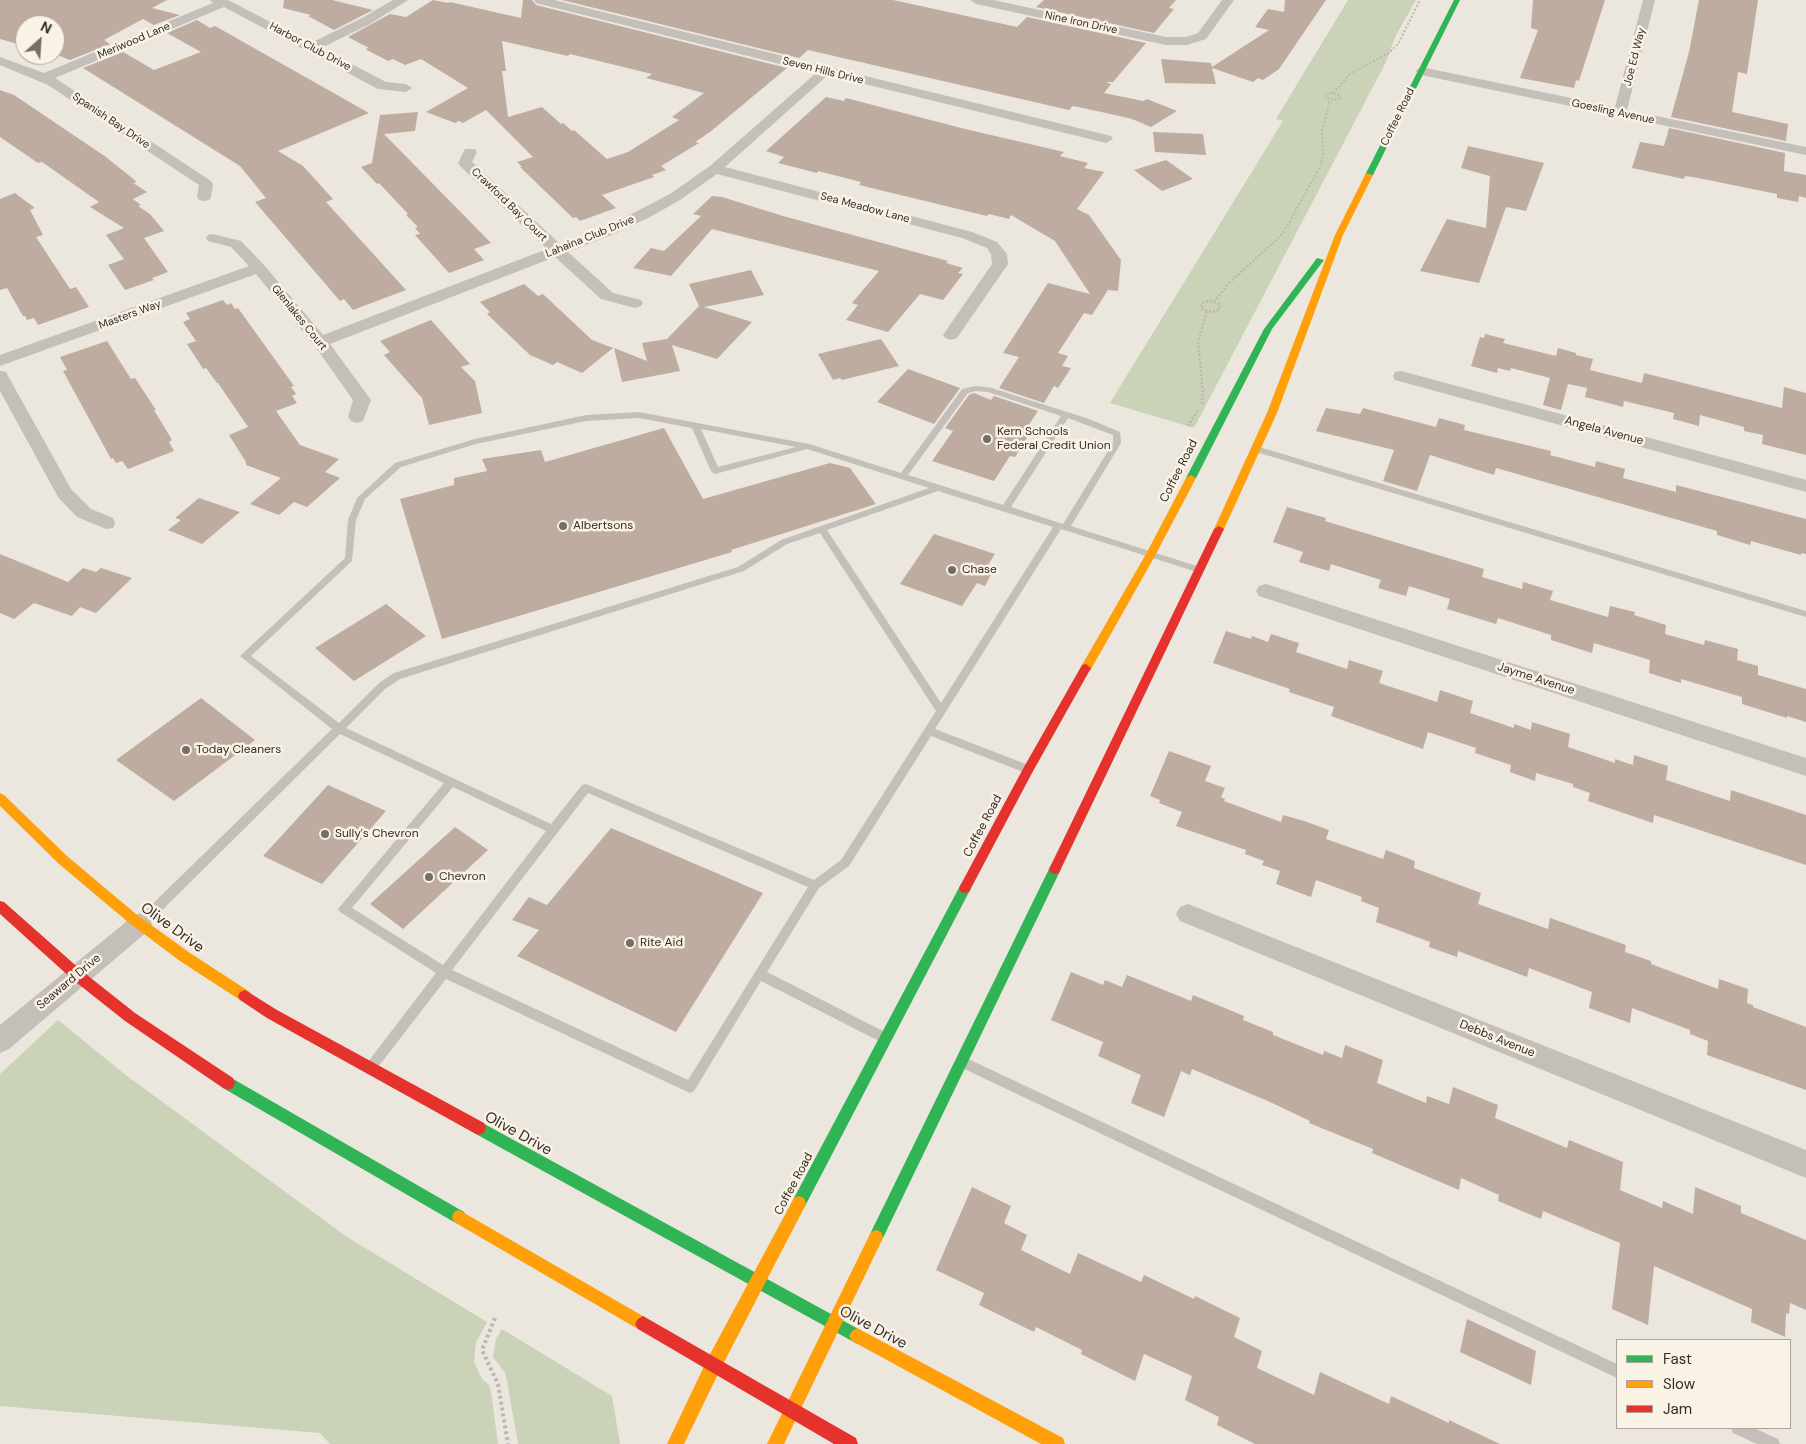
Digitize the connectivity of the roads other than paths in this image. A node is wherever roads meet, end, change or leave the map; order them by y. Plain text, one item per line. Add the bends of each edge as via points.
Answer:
1 (402, 0) edge
2 (540, 0) edge
3 (976, 0) edge
4 (1228, 0) edge
5 (1457, 0) edge
6 (1649, 0) edge
7 (990, 1) edge
8 (220, 2) edge
9 (310, 48) junction
10 (0, 62) edge
11 (1421, 71) junction
12 (825, 72) junction
13 (44, 78) junction
14 (406, 88) dead end
15 (1620, 113) junction
16 (1106, 139) dead end
17 (470, 152) dead end
18 (1806, 152) edge
19 (715, 169) junction
20 (204, 197) dead end
21 (1340, 235) junction
22 (213, 238) dead end
23 (558, 251) junction
24 (259, 268) junction
25 (635, 304) dead end
26 (951, 335) dead end
27 (320, 342) junction
28 (0, 361) edge
29 (0, 376) edge
30 (1401, 376) dead end
31 (1066, 414) junction
32 (357, 417) dead end
33 (695, 425) junction
34 (809, 447) junction
35 (1256, 449) junction
36 (902, 476) junction
37 (1806, 486) edge
38 (940, 487) junction
39 (1006, 508) junction
40 (106, 524) dead end
41 (1062, 526) junction
42 (822, 529) junction
43 (1151, 554) junction
44 (1200, 570) junction
45 (1266, 591) dead end
46 (1806, 614) edge
47 (941, 711) junction
48 (339, 729) junction
49 (929, 731) junction
50 (1806, 767) edge
51 (1028, 770) junction
52 (451, 782) junction
53 (0, 798) edge
54 (553, 830) junction
55 (815, 885) junction
56 (0, 906) edge
57 (1188, 914) dead end
58 (140, 924) junction
59 (444, 972) junction
60 (759, 974) junction
61 (77, 975) junction
62 (886, 1038) junction
63 (0, 1041) edge
64 (960, 1062) junction
65 (370, 1069) junction
66 (1806, 1164) edge
67 (758, 1283) junction
68 (833, 1323) junction
69 (714, 1364) junction
70 (1616, 1371) edge
71 (791, 1411) junction
72 (1740, 1429) edge
73 (675, 1444) edge
74 (775, 1444) edge
75 (850, 1444) edge
76 (1057, 1444) edge
77 (1773, 1444) edge

1 - 9 street
2 - 12 street, Seven Hills Drive
3 - 7 street, Nine Iron Drive
4 - 7 street, Nine Iron Drive via 1202,36 1187,41 1166,41
5 - 11 main road, Coffee Road
6 - 15 street, Joe Ed Way
8 - 9 street, Harbor Club Drive
8 - 13 street, Meriwood Lane
9 - 14 street, Harbor Club Drive via 383,86
10 - 13 street, Spanish Bay Drive
11 - 15 street, Goesling Avenue
11 - 21 main road, Coffee Road
12 - 16 street, Seven Hills Drive
12 - 19 street, Lahaina Club Drive
13 - 20 street, Spanish Bay Drive via 206,184
15 - 18 street, Goesling Avenue
17 - 23 street, Crawford Bay Court via 465,163
19 - 23 street, Lahaina Club Drive via 645,214
19 - 26 street, Sea Meadow Lane via 967,234 992,245 999,254 1000,264
21 - 35 main road, Coffee Road
21 - 43 main road, Coffee Road via 1268,329
22 - 24 street, Glenlakes Court via 236,244
23 - 25 street, Crawford Bay Court via 607,296
23 - 27 street, Lahaina Club Drive
24 - 27 street, Glenlakes Court
24 - 28 street, Masters Way
27 - 32 street, Glenlakes Court via 362,400
29 - 40 street via 64,493 84,513
30 - 37 street, Angela Avenue
31 - 36 lane via 989,390 976,388 965,391
31 - 39 lane
31 - 41 lane via 1117,434 1117,443
33 - 34 lane
33 - 34 lane via 715,471
33 - 48 lane via 639,414 586,418 475,442 398,465 361,498 352,520 349,558 245,656
34 - 36 lane
35 - 44 main road, Coffee Road
35 - 46 lane
36 - 38 lane
38 - 39 lane
38 - 42 lane
39 - 41 lane
41 - 43 lane
41 - 47 lane
42 - 47 lane
42 - 48 lane via 784,542 741,569 398,676 382,686
43 - 44 lane
43 - 51 main road, Coffee Road
44 - 64 main road, Coffee Road
45 - 50 street, Jayme Avenue
47 - 49 lane
48 - 52 lane
48 - 58 lane
49 - 51 lane
49 - 55 lane via 845,863
51 - 62 main road, Coffee Road
52 - 54 lane
52 - 59 lane via 344,909
53 - 58 main road, Olive Drive via 63,860
54 - 55 lane via 586,788
54 - 59 lane
55 - 60 lane
56 - 61 main road
57 - 66 street, Debbs Avenue
58 - 61 street, Seaward Drive
58 - 65 main road, Olive Drive via 185,958 272,1014
59 - 60 lane via 690,1087
59 - 65 lane
60 - 62 lane
61 - 63 street, Seaward Drive
61 - 69 main road via 130,1017 218,1077
62 - 67 main road, Coffee Road
64 - 68 main road, Coffee Road
64 - 70 lane
65 - 67 main road, Olive Drive
67 - 68 main road, Olive Drive
67 - 69 main road, Coffee Road
68 - 71 main road, Coffee Road
68 - 76 main road, Olive Drive
69 - 71 main road
69 - 73 main road, Coffee Road
71 - 74 main road, Coffee Road
71 - 75 main road
72 - 77 lane

